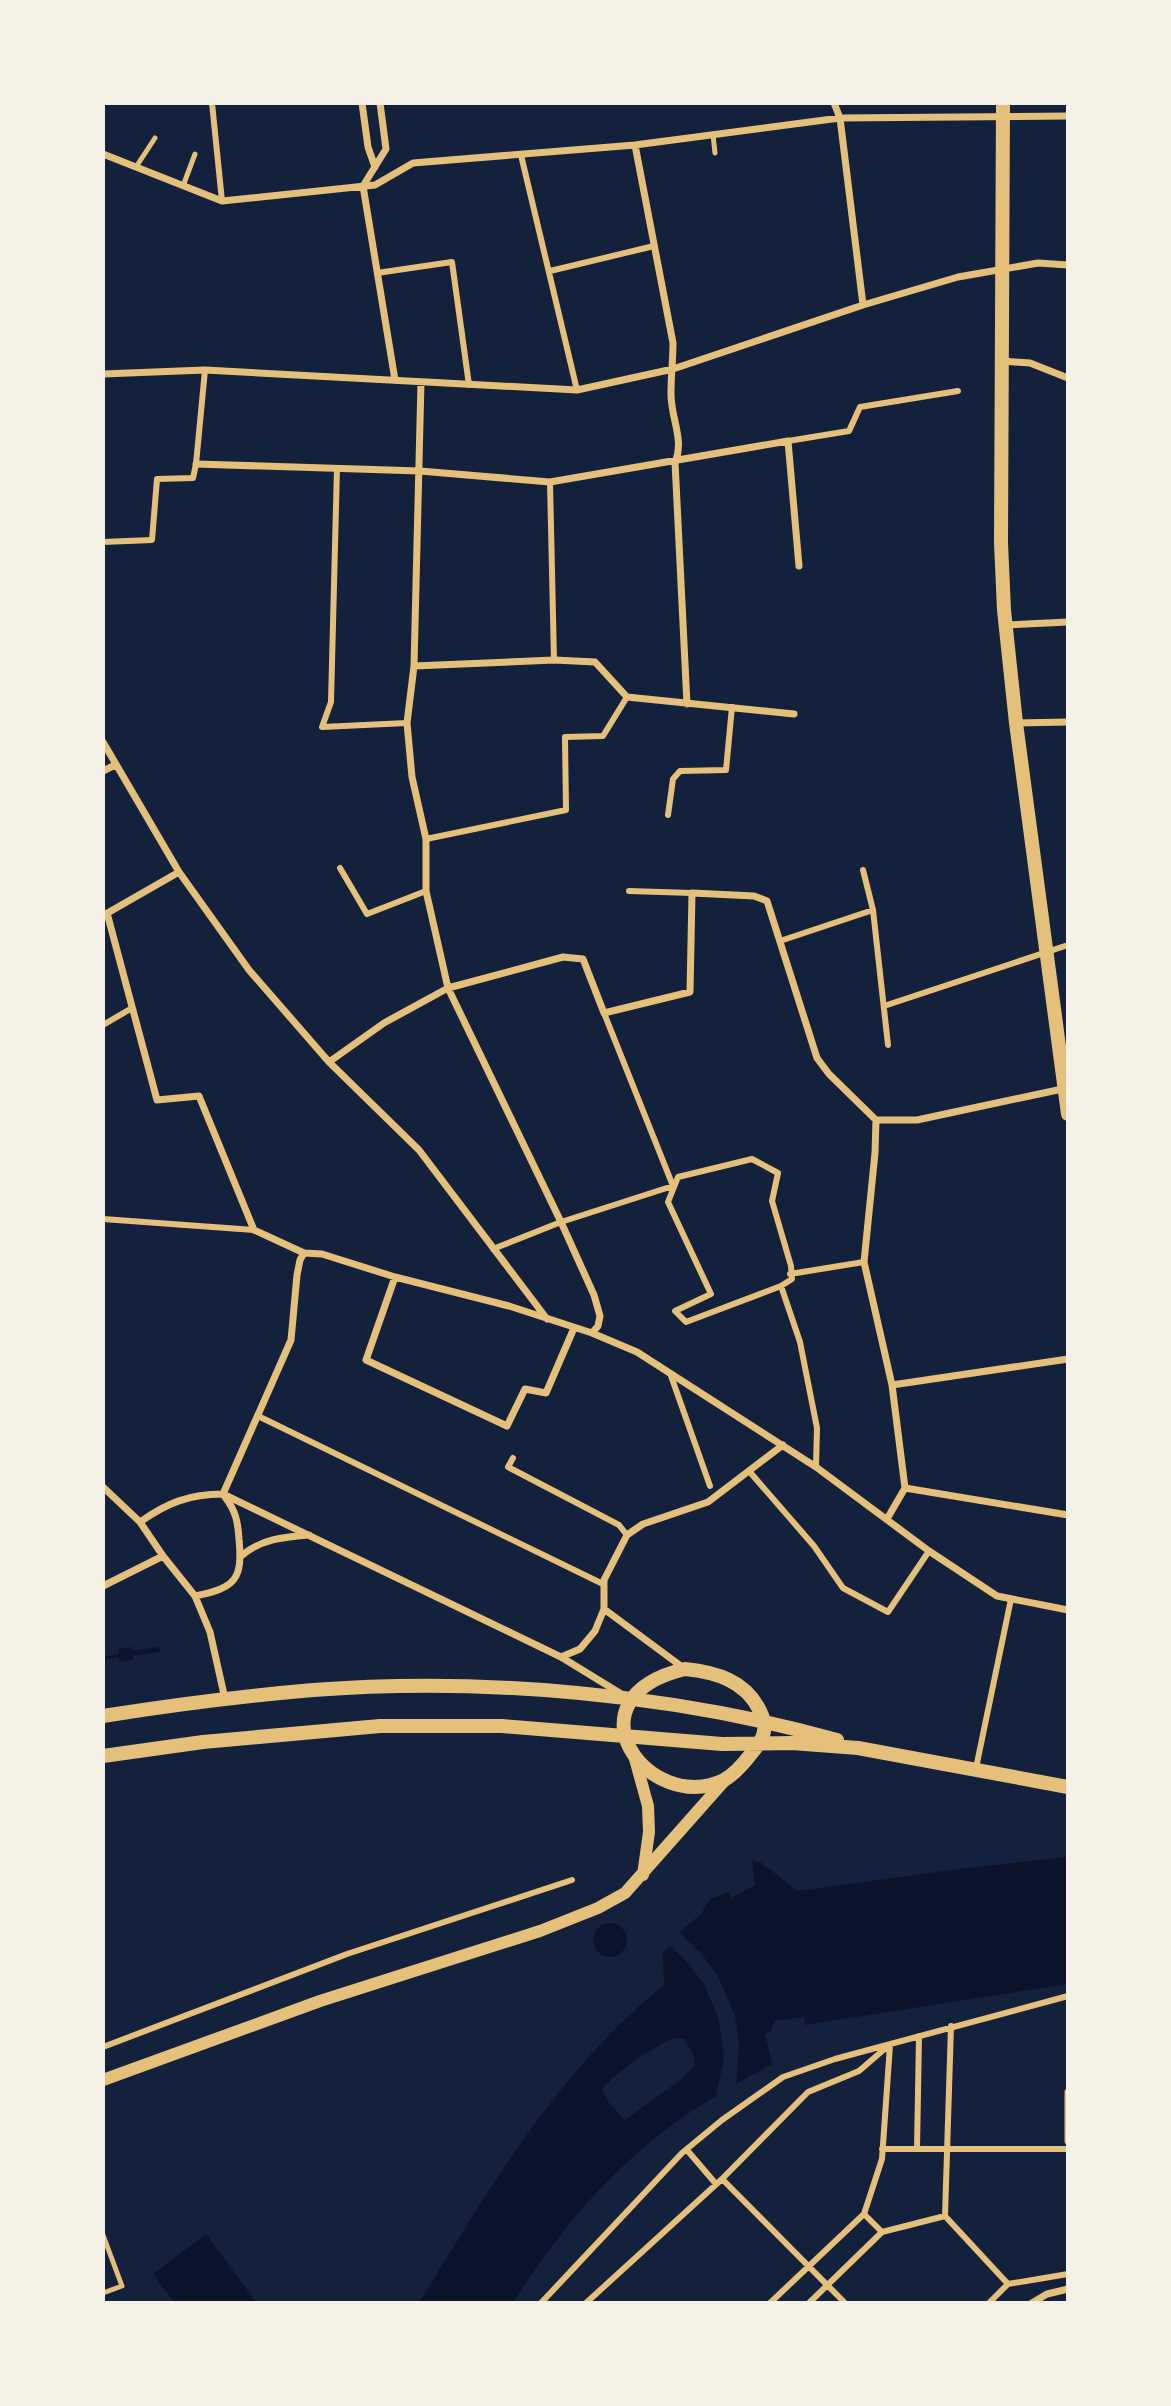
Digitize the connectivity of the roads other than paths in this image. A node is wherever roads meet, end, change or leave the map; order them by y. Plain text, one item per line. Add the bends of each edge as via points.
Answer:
1 (212, 103) edge
2 (362, 103) edge
3 (380, 103) edge
4 (834, 103) edge
5 (1002, 110) edge
6 (1068, 116) edge
7 (840, 118) junction
8 (713, 135) junction
9 (155, 138) dead end
10 (635, 145) junction
11 (715, 153) dead end
12 (103, 154) edge
13 (195, 154) dead end
14 (521, 155) junction
15 (136, 167) junction
16 (375, 167) junction
17 (183, 186) junction
18 (363, 186) junction
19 (222, 201) junction
20 (654, 246) junction
21 (666, 255) dead end
22 (656, 256) junction
23 (1068, 265) edge
24 (1002, 269) junction
25 (550, 271) junction
26 (377, 272) junction
27 (863, 305) junction
28 (1002, 361) junction
29 (673, 369) junction
30 (205, 370) junction
31 (103, 374) edge
32 (1068, 379) edge
33 (395, 380) junction
34 (421, 382) junction
35 (469, 385) junction
36 (577, 390) junction
37 (958, 391) dead end
38 (788, 442) junction
39 (675, 462) junction
40 (196, 464) junction
41 (337, 468) junction
42 (420, 471) junction
43 (550, 482) junction
44 (103, 542) edge
45 (799, 566) dead end
46 (1068, 622) edge
47 (1005, 625) junction
48 (554, 660) junction
49 (414, 666) junction
50 (627, 697) junction
51 (687, 704) junction
52 (732, 707) junction
53 (794, 713) dead end
54 (1068, 722) edge
55 (407, 723) junction
56 (1016, 723) junction
57 (103, 742) edge
58 (115, 765) junction
59 (103, 771) edge
60 (668, 815) dead end
61 (426, 839) junction
62 (340, 868) dead end
63 (863, 870) dead end
64 (179, 872) junction
65 (426, 891) junction
66 (629, 891) dead end
67 (692, 893) junction
68 (873, 910) junction
69 (105, 914) edge
70 (780, 941) junction
71 (1068, 945) edge
72 (1046, 953) junction
73 (448, 988) junction
74 (884, 1006) junction
75 (132, 1008) junction
76 (604, 1013) junction
77 (103, 1025) edge
78 (888, 1045) dead end
79 (329, 1062) junction
80 (1066, 1088) edge
81 (1068, 1114) edge
82 (876, 1120) junction
83 (673, 1186) junction
84 (103, 1219) edge
85 (561, 1222) junction
86 (254, 1230) junction
87 (493, 1249) junction
88 (304, 1253) junction
89 (864, 1262) junction
90 (790, 1274) junction
91 (395, 1277) junction
92 (781, 1286) junction
93 (547, 1319) junction
94 (574, 1328) junction
95 (592, 1333) junction
96 (1068, 1359) edge
97 (669, 1371) junction
98 (892, 1385) junction
99 (258, 1416) junction
100 (783, 1445) junction
101 (513, 1458) dead end
102 (816, 1467) junction
103 (749, 1471) junction
104 (710, 1486) dead end
105 (103, 1487) edge
106 (905, 1488) junction
107 (223, 1494) junction
108 (1068, 1515) edge
109 (887, 1519) junction
110 (140, 1522) junction
111 (309, 1535) junction
112 (628, 1535) junction
113 (929, 1551) junction
114 (163, 1556) junction
115 (241, 1556) junction
116 (603, 1584) junction
117 (103, 1586) edge
118 (195, 1595) junction
119 (1011, 1599) junction
120 (604, 1609) junction
121 (1068, 1610) edge
122 (561, 1657) junction
123 (685, 1670) junction
124 (225, 1699) junction
125 (631, 1699) junction
126 (103, 1716) edge
127 (765, 1721) junction
128 (624, 1736) junction
129 (760, 1744) junction
130 (883, 1752) junction
131 (103, 1756) edge
132 (635, 1759) junction
133 (976, 1770) junction
134 (726, 1779) junction
135 (1068, 1787) edge
136 (643, 1875) junction
137 (572, 1880) dead end
138 (1068, 1996) edge
139 (951, 2026) junction
140 (919, 2036) junction
141 (890, 2045) junction
142 (103, 2048) edge
143 (103, 2080) edge
144 (1068, 2092) edge
145 (1068, 2141) edge
146 (882, 2149) junction
147 (917, 2149) junction
148 (947, 2149) junction
149 (1068, 2149) edge
150 (687, 2150) junction
151 (719, 2182) junction
152 (864, 2214) junction
153 (945, 2216) junction
154 (882, 2232) junction
155 (103, 2235) edge
156 (809, 2266) junction
157 (1068, 2274) edge
158 (1008, 2284) junction
159 (827, 2285) junction
160 (1068, 2289) edge
161 (103, 2293) edge
162 (541, 2303) edge
163 (586, 2303) edge
164 (770, 2303) edge
165 (809, 2303) edge
166 (845, 2303) edge
167 (989, 2303) edge
168 (1032, 2303) edge

1 - 19 street
2 - 16 street
3 - 16 street via 386,149
4 - 7 street
5 - 6 street
5 - 7 street
5 - 24 main road
7 - 8 street
7 - 27 street
8 - 10 street
8 - 11 lane
9 - 15 lane
10 - 14 street
10 - 20 street
12 - 15 street
13 - 17 lane
14 - 18 street via 413,163 375,185
14 - 25 street
15 - 17 street
16 - 18 street
17 - 19 street
18 - 19 street
18 - 26 street
20 - 22 street
20 - 25 street
21 - 22 lane
22 - 29 street via 673,343
23 - 24 street via 1049,262
24 - 27 street
24 - 28 main road
25 - 36 street
26 - 33 street
26 - 35 street via 452,262
27 - 29 street
28 - 32 street via 1030,363
28 - 47 main road
29 - 36 street
29 - 39 street via 670,394 680,451
30 - 31 street
30 - 33 street
30 - 40 street
33 - 34 street
34 - 35 street
34 - 42 street
35 - 36 street
37 - 38 street via 860,407 849,431
38 - 39 street
38 - 45 street
39 - 43 street
39 - 51 street
40 - 41 street
40 - 44 street via 193,478 157,480 152,540
41 - 42 street
41 - 55 street via 331,702 322,727
42 - 43 street
42 - 49 street
43 - 48 street
46 - 47 street
47 - 56 main road
48 - 49 street
48 - 50 street via 595,662
49 - 55 street
50 - 51 street
50 - 61 street via 603,736 565,737 566,810
51 - 52 street
52 - 53 street
52 - 60 street via 726,770 680,771 673,779
54 - 56 street
55 - 61 street via 412,777
56 - 72 main road
57 - 58 street
58 - 59 street
58 - 64 street
61 - 65 street
62 - 65 street via 367,914
63 - 68 street
64 - 69 street
64 - 79 street via 249,970
65 - 73 street
66 - 67 street
67 - 70 street via 754,896 767,901
67 - 76 street via 690,992
68 - 70 street
68 - 74 street
69 - 75 street
70 - 82 street via 817,1058
71 - 72 street
72 - 74 street
72 - 80 main road
73 - 76 street via 563,957 583,959
73 - 79 street via 384,1023
73 - 85 street
74 - 78 street
75 - 77 street
75 - 86 street via 157,1100 199,1096
76 - 83 street
79 - 87 street via 419,1150
80 - 81 main road
80 - 82 street via 917,1120
82 - 89 street
83 - 85 street
83 - 90 street via 678,1177 752,1159 778,1173 772,1201
83 - 92 street via 668,1202 710,1294 675,1311 686,1322
84 - 86 street
85 - 87 street
85 - 95 street via 598,1307 598,1326
86 - 88 street
87 - 93 street
88 - 91 street
88 - 99 street via 297,1275 291,1340
89 - 90 street
89 - 98 street
90 - 92 street via 790,1281
91 - 93 street
91 - 94 street via 366,1360 507,1426 525,1389 546,1393
92 - 102 street via 800,1342 817,1428
93 - 94 street
94 - 95 street
95 - 97 street
96 - 98 street
97 - 100 street
97 - 104 street
98 - 106 street
99 - 107 street
99 - 116 street
100 - 102 street
100 - 103 street
101 - 112 street via 508,1467 619,1525
102 - 109 street
103 - 112 street via 708,1502 643,1524
103 - 113 street via 814,1546 843,1588 888,1612
105 - 110 street
106 - 108 street
106 - 109 street
107 - 110 street via 185,1497
107 - 111 street
107 - 115 street via 235,1512
109 - 113 street
110 - 114 street
111 - 115 street via 259,1543
111 - 122 street
112 - 116 street
113 - 119 street via 997,1595
114 - 117 street
114 - 118 street
115 - 118 street via 239,1572 226,1587
116 - 120 street
118 - 124 street via 210,1632
119 - 121 street
119 - 133 street
120 - 122 street via 588,1641
120 - 123 street
122 - 125 street
123 - 125 main road via 655,1679
123 - 127 main road via 714,1673 738,1684
124 - 125 main road via 420,1686
124 - 126 main road
125 - 127 main road
125 - 128 main road
127 - 129 main road
127 - 130 main road
128 - 129 main road
128 - 131 main road via 534,1727 380,1726 235,1738
128 - 132 main road
129 - 130 main road
129 - 134 main road
130 - 133 main road
132 - 134 main road via 663,1778 691,1786
132 - 136 street via 648,1806
133 - 135 main road
134 - 136 street
136 - 143 street via 625,1893 571,1919 320,2001
137 - 142 street via 347,1954
138 - 139 street
139 - 140 street
139 - 148 street
140 - 141 street
140 - 147 street
141 - 146 street
141 - 150 street via 783,2077
141 - 151 street via 859,2071 808,2092
144 - 145 street
146 - 147 street
146 - 152 street
147 - 148 street
148 - 149 street
148 - 153 street
150 - 151 street
150 - 162 street
151 - 156 street
151 - 163 street
152 - 154 street
152 - 156 street
153 - 154 street
153 - 158 street
154 - 159 street
155 - 161 lane via 122,2286
156 - 159 street
156 - 164 street
157 - 158 street
158 - 167 street
159 - 165 street
159 - 166 street
160 - 168 street

